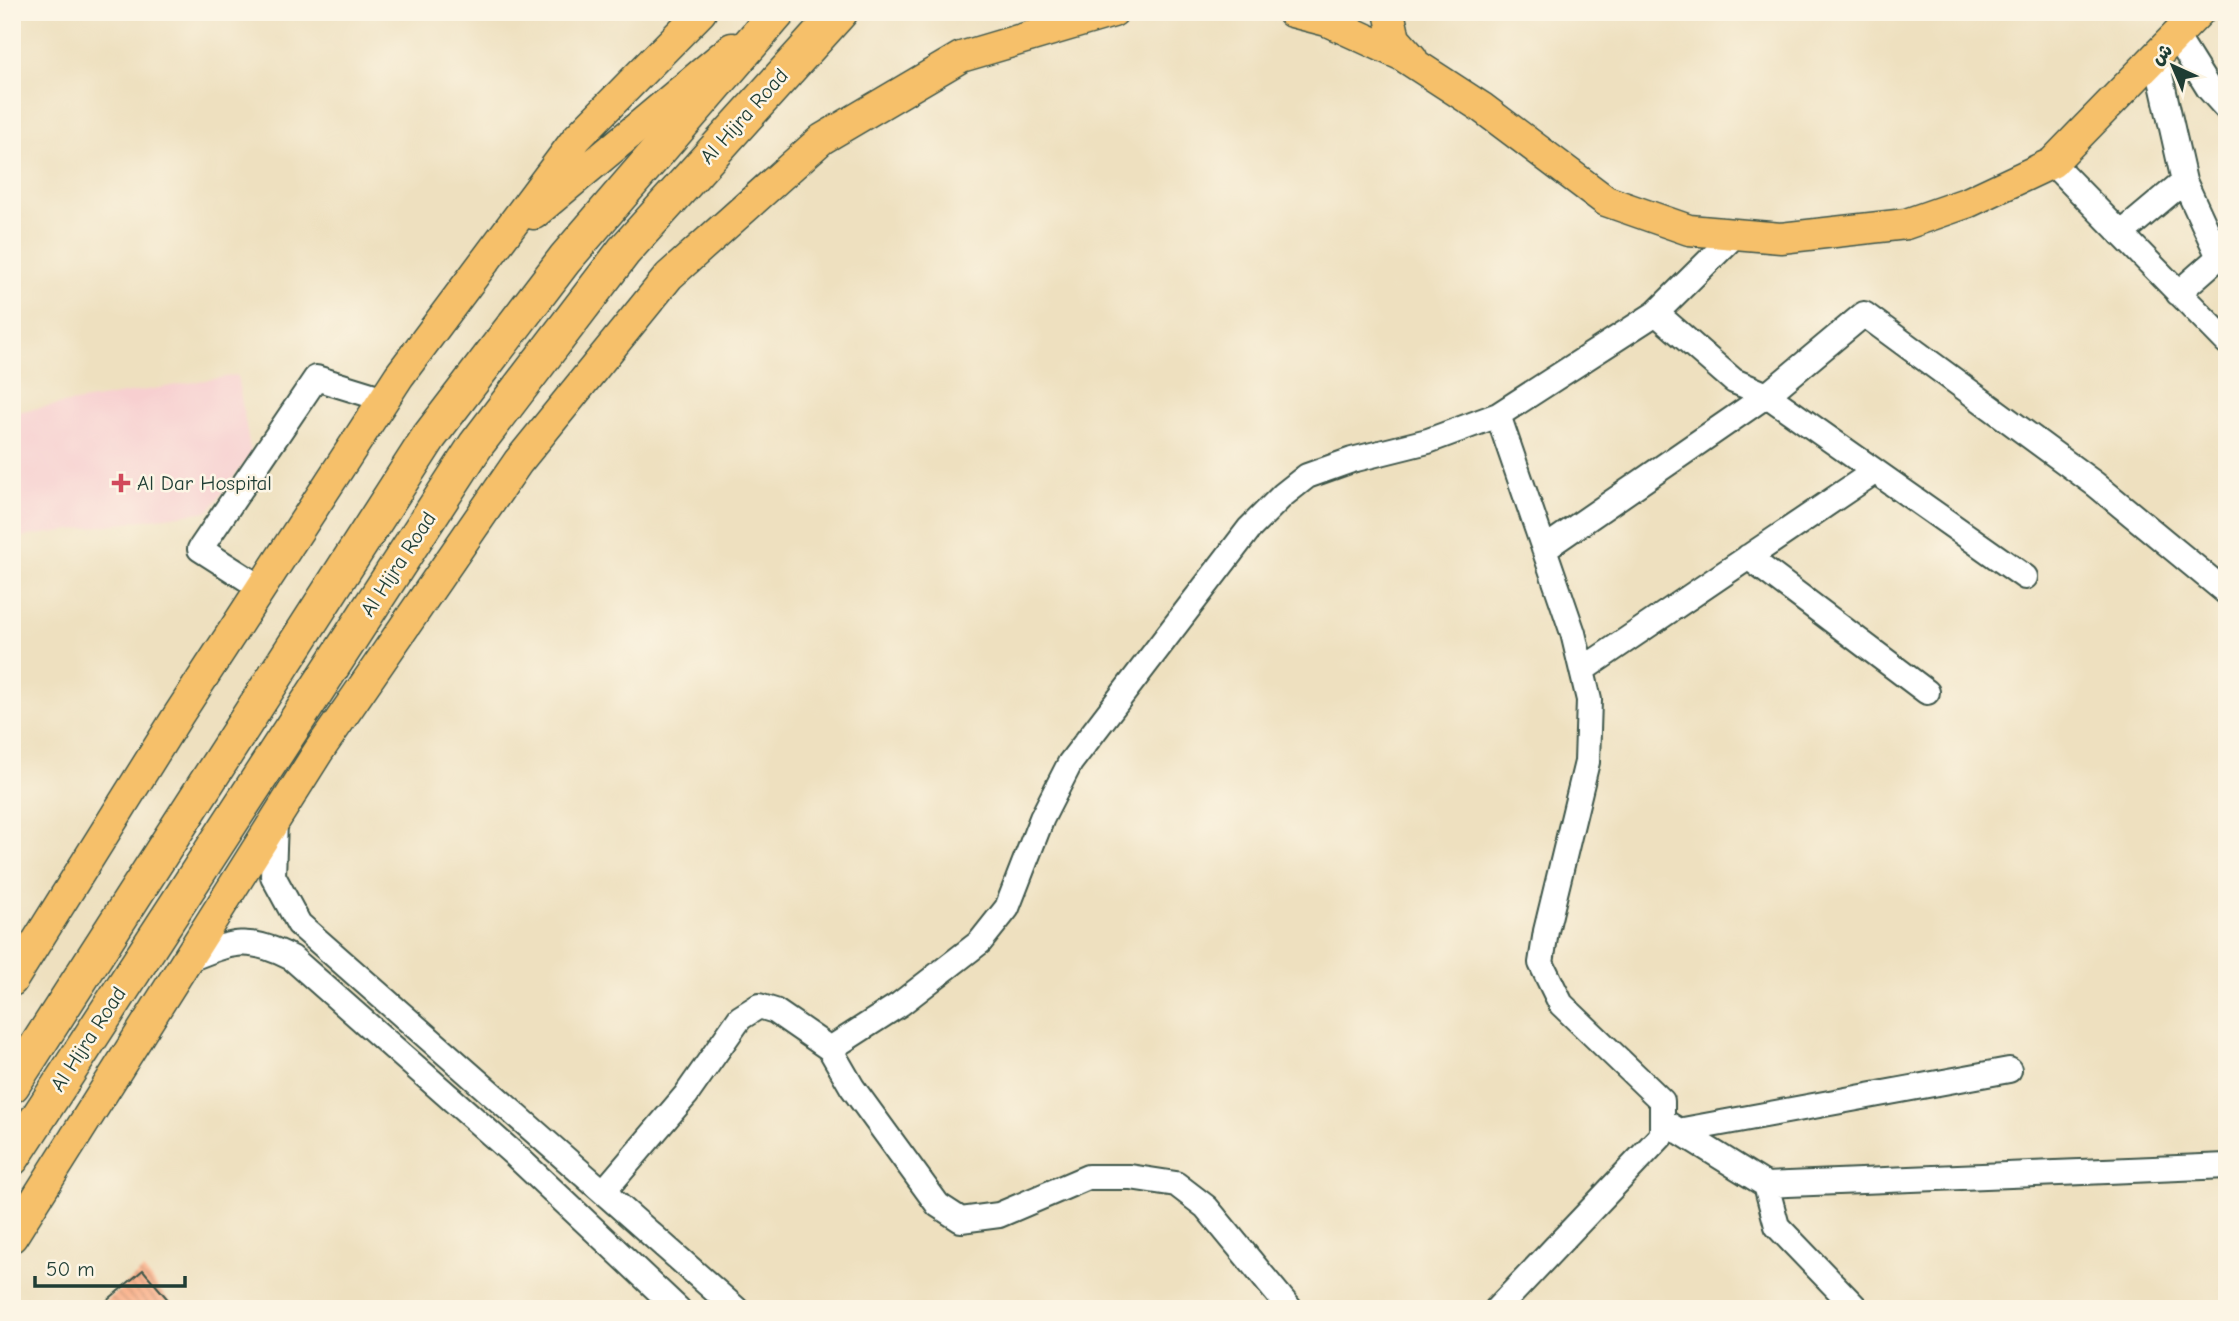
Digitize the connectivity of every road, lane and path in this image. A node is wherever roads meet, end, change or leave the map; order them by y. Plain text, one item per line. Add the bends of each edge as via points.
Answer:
1 (701, 12) edge
2 (777, 12) edge
3 (840, 12) edge
4 (1113, 12) edge
5 (1292, 12) edge
6 (1389, 12) edge
7 (2199, 12) edge
8 (2166, 46) junction
9 (1412, 62) junction
10 (2227, 109) edge
11 (2052, 163) junction
12 (2183, 181) junction
13 (1736, 234) junction
14 (2122, 234) junction
15 (493, 248) junction
16 (2223, 254) edge
17 (2178, 293) junction
18 (1656, 313) junction
19 (2227, 342) edge
20 (1767, 396) junction
21 (384, 399) junction
22 (1499, 415) junction
23 (1874, 472) junction
24 (1544, 549) junction
25 (1748, 557) junction
26 (2025, 577) dead end
27 (261, 588) junction
28 (2227, 593) edge
29 (1582, 670) junction
30 (1927, 692) dead end
31 (275, 821) junction
32 (187, 960) junction
33 (12, 981) edge
34 (830, 1049) junction
35 (2009, 1070) dead end
36 (12, 1085) edge
37 (1670, 1126) junction
38 (537, 1131) junction
39 (515, 1155) junction
40 (12, 1158) edge
41 (2227, 1166) edge
42 (1766, 1185) junction
43 (605, 1190) junction
44 (12, 1237) edge
45 (678, 1309) edge
46 (736, 1309) edge
47 (1290, 1309) edge
48 (1497, 1309) edge
49 (1857, 1309) edge

1 - 15 main road via 577,138
2 - 15 main road
2 - 36 highway, Al Hijra Road via 565,259 429,437
3 - 40 highway, Al Hijra Road via 624,251 476,445
4 - 31 main road via 961,57 822,139 670,276 518,462
5 - 9 main road via 1327,21
6 - 9 main road via 1395,39
7 - 8 main road
8 - 10 street
8 - 11 main road
8 - 12 street
9 - 13 main road via 1481,107 1606,201 1689,230
11 - 13 main road via 1969,202 1906,224 1781,238
11 - 14 street
12 - 14 street
12 - 16 street
13 - 18 street
14 - 17 street
15 - 21 main road
16 - 17 street
17 - 19 street
18 - 20 street via 1734,381
18 - 22 street
20 - 23 street
20 - 24 street
20 - 28 street via 1864,314 2095,484
21 - 27 main road
21 - 27 street via 316,378 200,549
22 - 24 street
22 - 34 street via 1307,476 1283,495 1249,529 1070,763 1042,818 1007,908 994,925 980,942 900,1004
23 - 25 street
23 - 26 street
24 - 29 street
25 - 29 street
25 - 30 street
27 - 33 main road
29 - 37 street via 1589,700 1587,762 1541,963 1561,1004 1662,1101
31 - 32 main road
31 - 38 street via 273,876 299,924
32 - 39 street via 243,942 266,945 292,958
32 - 44 main road
34 - 43 street via 775,1011 760,1006 740,1018 686,1095
34 - 47 street via 937,1205 961,1220 999,1215 1088,1177 1177,1184 1206,1207
35 - 37 street
37 - 42 street
37 - 48 street
38 - 39 street
38 - 43 street
39 - 45 street
41 - 42 street
42 - 49 street via 1777,1226
43 - 46 street

